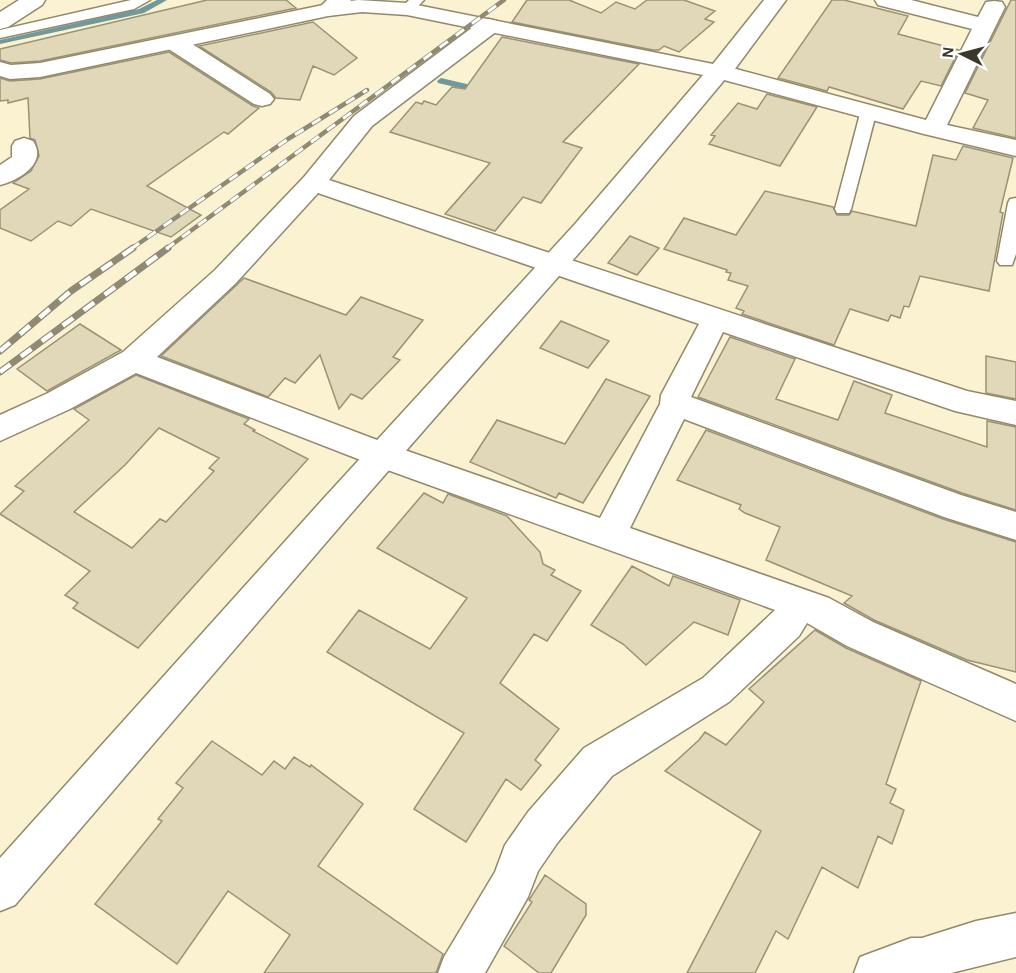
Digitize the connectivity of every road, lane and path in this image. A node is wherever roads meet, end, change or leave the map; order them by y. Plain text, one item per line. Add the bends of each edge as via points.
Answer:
1 (34, 0) edge
2 (142, 0) edge
3 (775, 0) edge
4 (886, 0) edge
5 (334, 5) edge
6 (412, 5) edge
7 (0, 22) edge
8 (489, 26) junction
9 (0, 34) edge
10 (175, 44) junction
11 (0, 69) edge
12 (721, 72) junction
13 (262, 99) dead end
14 (869, 110) junction
15 (933, 129) junction
16 (24, 146) dead end
17 (1016, 148) edge
18 (0, 177) edge
19 (313, 183) junction
20 (1016, 203) edge
21 (843, 209) dead end
22 (1006, 261) dead end
23 (554, 264) junction
24 (716, 318) junction
25 (134, 360) junction
26 (676, 404) junction
27 (1016, 413) edge
28 (0, 429) edge
29 (382, 455) junction
30 (1016, 526) edge
31 (609, 535) junction
32 (800, 603) junction
33 (1016, 704) edge
34 (0, 890) edge
35 (1016, 935) edge
36 (460, 973) edge
37 (876, 973) edge

1 - 7 street
2 - 9 lane
3 - 12 street
4 - 15 street via 989,16
5 - 6 street
5 - 10 street
6 - 8 street
8 - 12 street
8 - 19 street via 363,121
10 - 11 street via 40,70
10 - 13 street
12 - 14 street
12 - 23 street
14 - 15 street
14 - 21 lane
15 - 17 street
16 - 18 street via 25,160
19 - 23 street
19 - 25 street via 225,277
20 - 22 lane
23 - 24 street
23 - 29 street
24 - 26 street via 676,395
24 - 27 street via 966,403
25 - 28 street via 59,402
25 - 29 street
26 - 30 street
26 - 31 street
29 - 31 street
29 - 34 street
31 - 32 street
32 - 33 street
32 - 36 street via 786,625 716,690 598,762 520,860 513,882
35 - 37 street via 911,960

